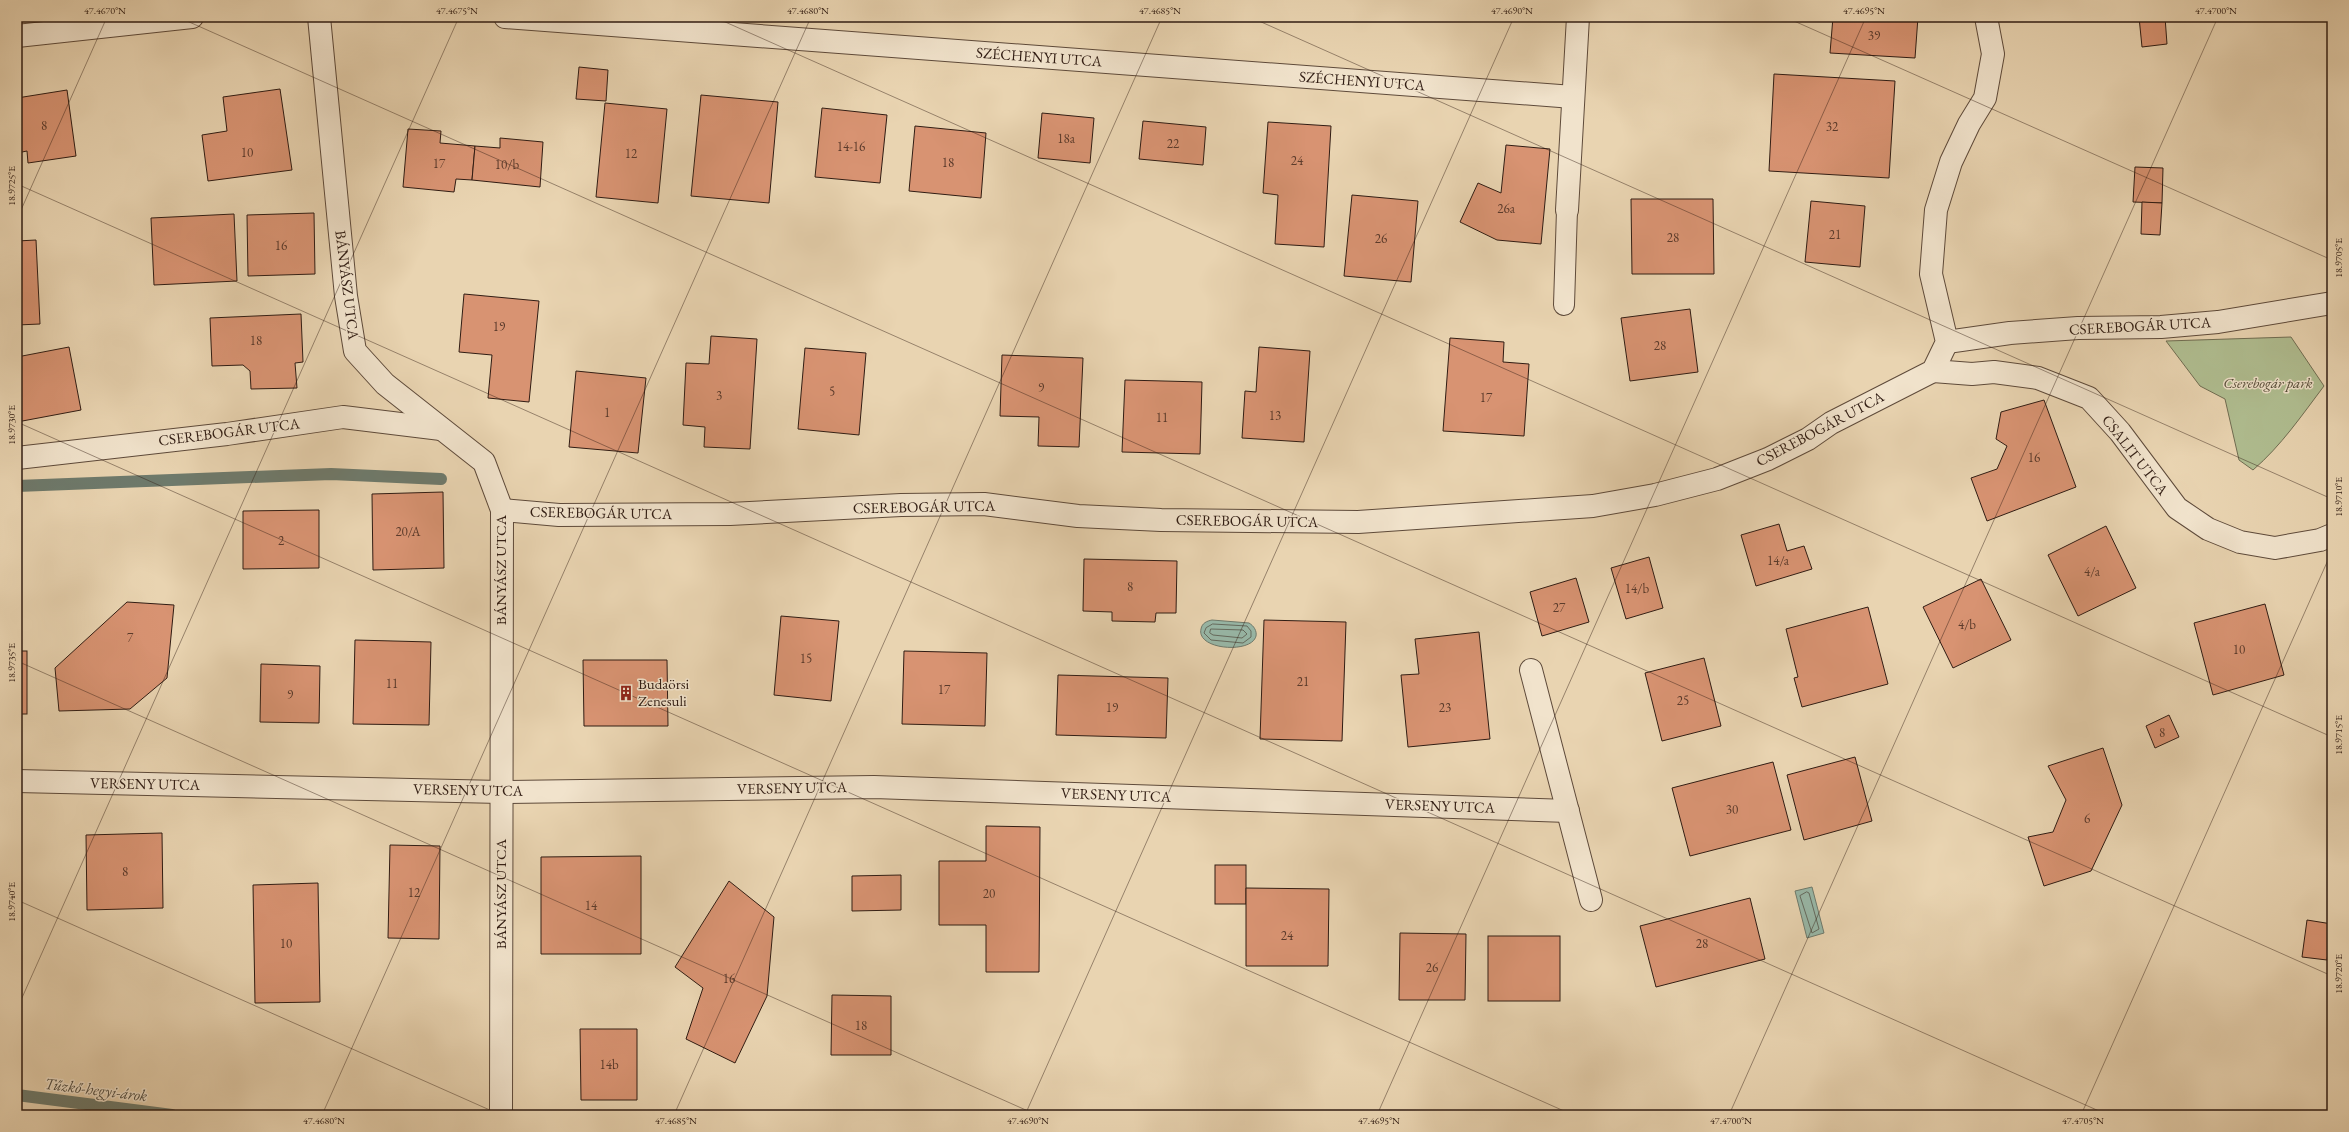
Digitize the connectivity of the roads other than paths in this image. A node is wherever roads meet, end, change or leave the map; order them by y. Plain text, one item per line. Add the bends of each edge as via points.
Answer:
1 (192, 17) edge
2 (319, 17) edge
3 (505, 17) edge
4 (1578, 17) edge
5 (1986, 17) edge
6 (17, 36) edge
7 (1573, 97) junction
8 (1567, 210) joint
9 (2332, 303) edge
10 (1564, 305) dead end
11 (1947, 342) junction
12 (1933, 371) junction
13 (441, 429) junction
14 (17, 458) edge
15 (502, 510) junction
16 (2332, 535) edge
17 (1531, 670) dead end
18 (17, 781) edge
19 (501, 792) junction
20 (1568, 811) junction
21 (1590, 900) dead end
22 (501, 1115) edge

1 - 6 street
2 - 13 street, BÁNYÁSZ UTCA via 346,296 355,351 385,384
3 - 7 street, SZÉCHENYI UTCA
4 - 7 street
5 - 11 street via 1993,54 1985,98 1951,162 1936,210 1931,274
7 - 8 street
8 - 10 lane
9 - 11 street, CSEREBOGÁR UTCA via 2218,322 2010,333
11 - 12 street
12 - 15 street, CSEREBOGÁR UTCA via 1831,423 1808,439 1768,459 1718,479 1655,495 1593,506 1358,522 1279,523 1078,516 984,504 902,505 722,514 559,515
12 - 16 street, CSALIT UTCA via 1972,374 1994,372 2038,378 2089,398 2120,432 2177,508 2208,529 2240,542 2275,548 2320,540
13 - 14 street, CSEREBOGÁR UTCA via 343,417 227,434
13 - 15 street, BÁNYÁSZ UTCA via 484,462
15 - 19 street, BÁNYÁSZ UTCA
17 - 20 street
18 - 19 street, VERSENY UTCA
19 - 20 street, VERSENY UTCA via 874,787
19 - 22 street, BÁNYÁSZ UTCA
20 - 21 street

